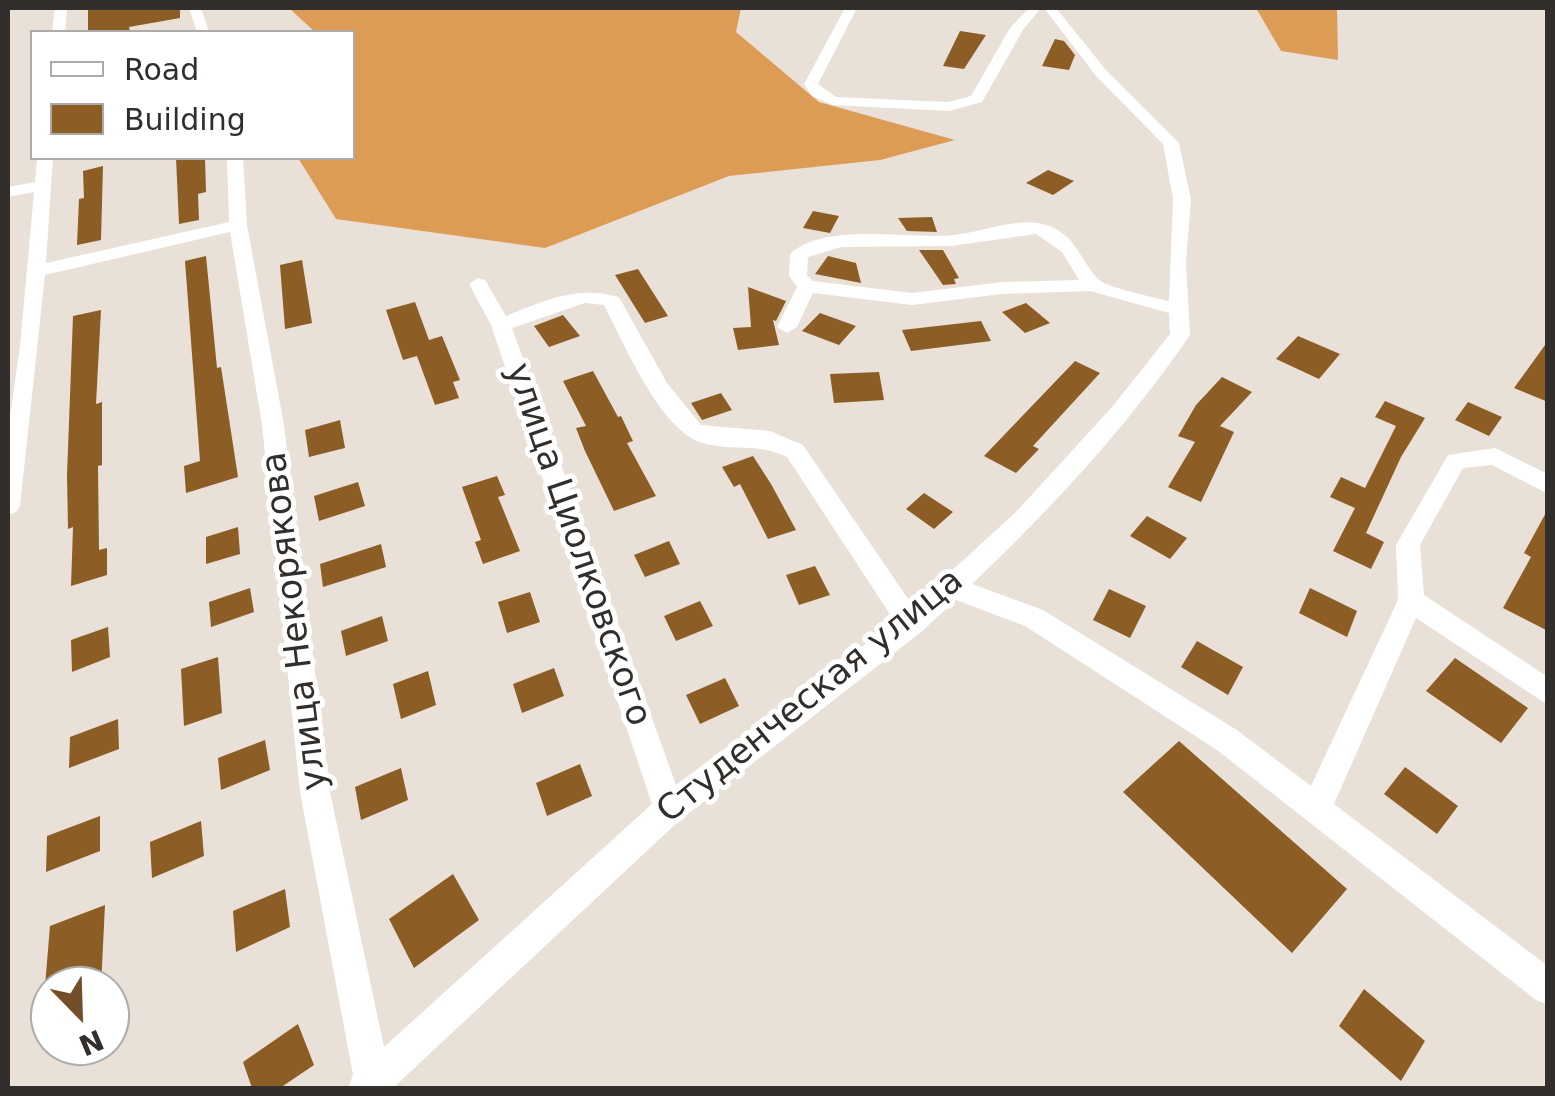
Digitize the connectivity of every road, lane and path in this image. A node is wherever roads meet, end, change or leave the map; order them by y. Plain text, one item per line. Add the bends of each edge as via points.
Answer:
1 (850, 8) edge
2 (1035, 8) edge
3 (1050, 8) edge
4 (44, 160) edge
5 (236, 160) edge
6 (43, 185) junction
7 (8, 192) edge
8 (238, 225) junction
9 (37, 271) junction
10 (478, 284) dead end
11 (1092, 285) junction
12 (807, 286) junction
13 (1178, 310) junction
14 (502, 325) junction
15 (787, 327) dead end
16 (1548, 486) edge
17 (8, 506) edge
18 (951, 588) junction
19 (1411, 600) junction
20 (910, 625) junction
21 (1548, 693) edge
22 (668, 809) junction
23 (1316, 810) junction
24 (1548, 988) edge
25 (370, 1086) edge

1 - 2 street via 811,84 817,94 833,101 950,107 977,99
3 - 13 street, Студенческая улица via 1101,73 1171,143 1182,199
4 - 6 street
5 - 8 street, улица Некорякова
6 - 7 street
6 - 9 street
8 - 9 street
8 - 25 street, улица Некорякова via 274,425 315,792
9 - 17 street
10 - 14 street, улица Циолковского
11 - 12 street via 912,299
11 - 12 street via 1070,248 1030,227 965,240 822,243 799,254 798,276
11 - 13 street
12 - 15 street
13 - 18 street, Студенческая улица via 1180,335 1120,412 1025,519
14 - 20 street via 580,296 612,301 658,387 693,431 770,438 795,451
14 - 22 street, улица Циолковского
16 - 19 street via 1495,456 1456,461 1408,546
18 - 20 street, Студенческая улица
18 - 23 street via 1034,618 1227,740
19 - 21 street
19 - 23 street
20 - 22 street, Студенческая улица
22 - 25 street, Студенческая улица
23 - 24 street

